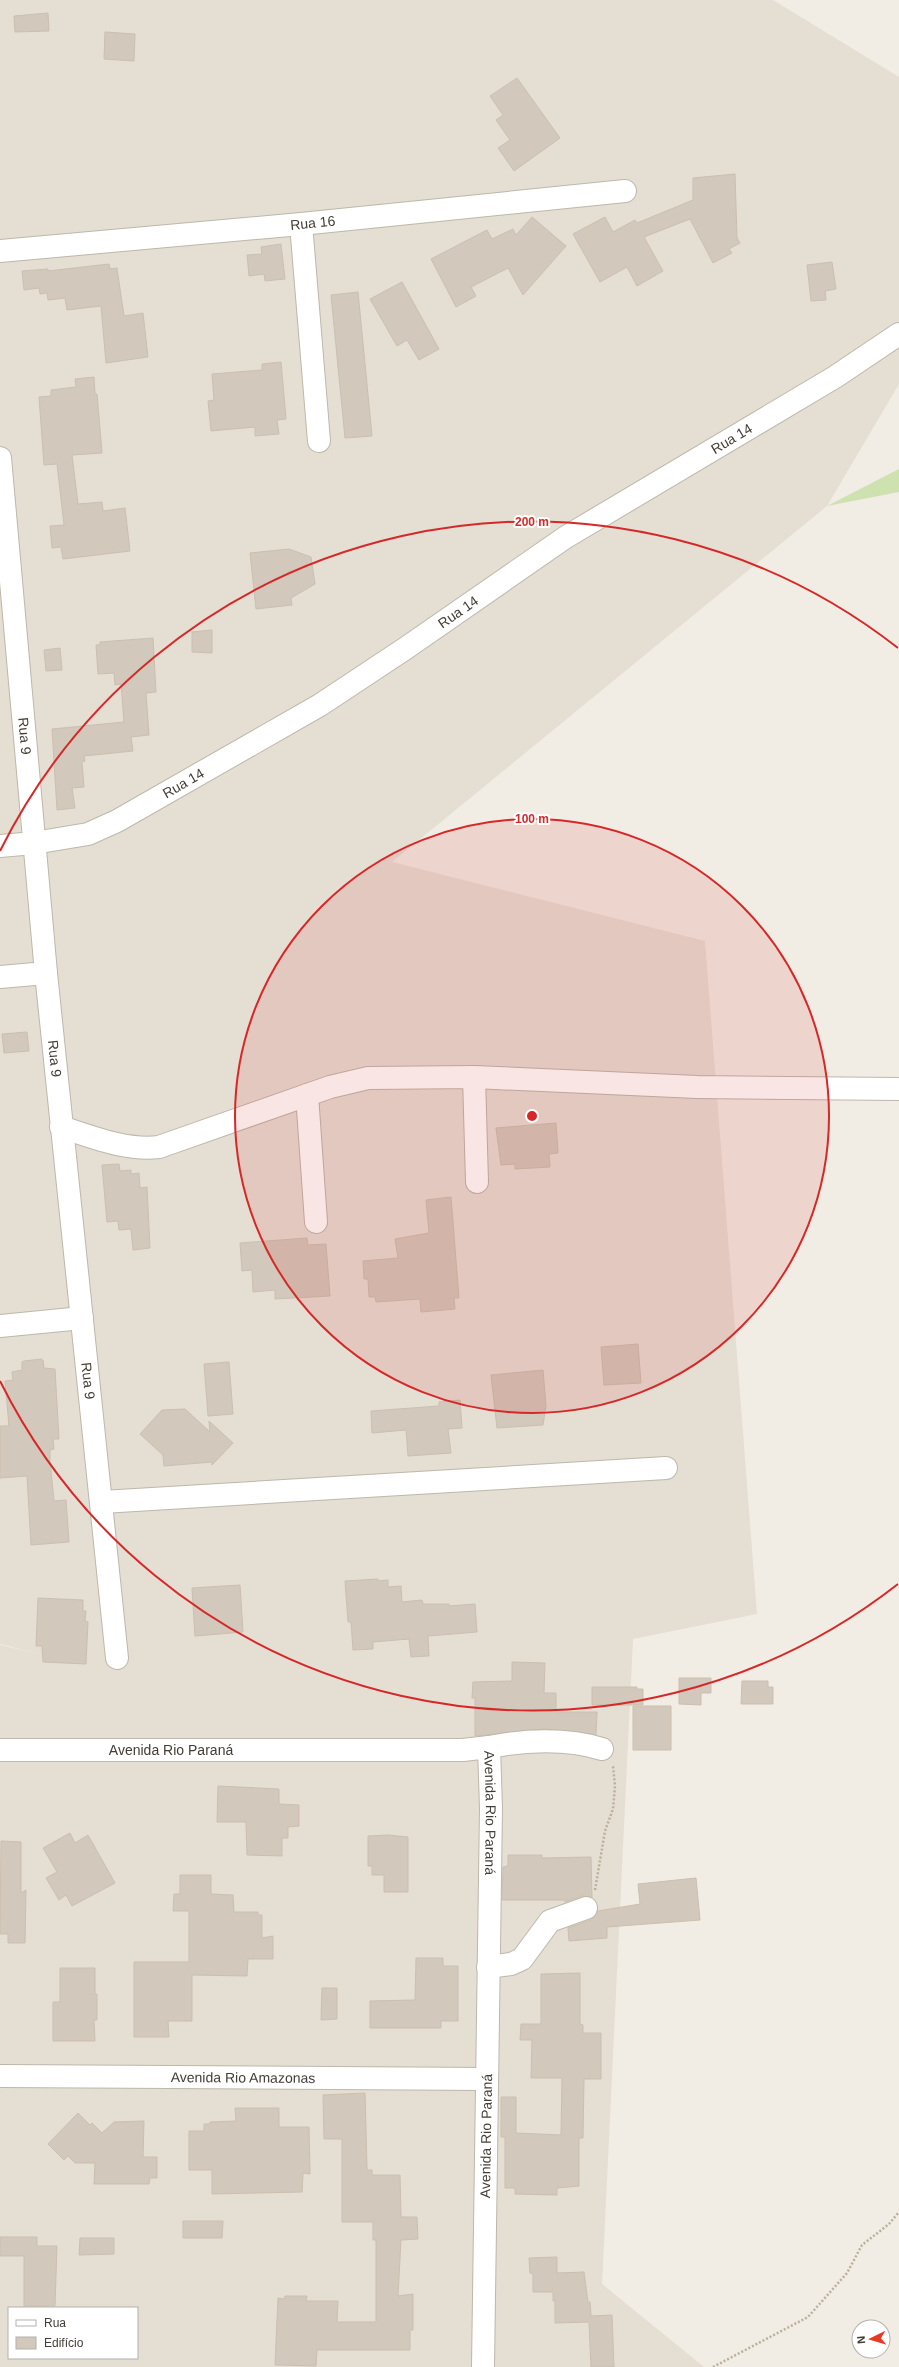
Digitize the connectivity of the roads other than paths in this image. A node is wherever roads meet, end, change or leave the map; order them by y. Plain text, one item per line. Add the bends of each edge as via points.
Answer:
1 (625, 191) dead end
2 (301, 224) junction
3 (0, 251) edge
4 (899, 334) edge
5 (318, 441) dead end
6 (0, 458) edge
7 (34, 844) junction
8 (0, 846) edge
9 (46, 973) junction
10 (0, 977) edge
11 (474, 1077) junction
12 (899, 1089) edge
13 (306, 1096) junction
14 (61, 1128) junction
15 (477, 1182) dead end
16 (316, 1222) dead end
17 (82, 1318) junction
18 (0, 1326) edge
19 (666, 1468) dead end
20 (102, 1502) junction
21 (117, 1658) dead end
22 (489, 1747) junction
23 (602, 1749) road end
24 (0, 1750) edge
25 (586, 1908) road end
26 (488, 1967) junction
27 (0, 2076) edge
28 (487, 2079) junction
29 (484, 2367) edge

1 - 2 street, Rua 16
2 - 3 street, Rua 16
2 - 5 street
4 - 7 street, Rua 14 via 835,377 566,537 320,705 117,821 88,834
6 - 7 street, Rua 9
7 - 8 street, Rua 14
7 - 9 street, Rua 9
9 - 10 street
9 - 14 street, Rua 9
11 - 12 street via 697,1088
11 - 13 street via 368,1078
11 - 15 street
13 - 14 street via 152,1148 122,1145
13 - 16 street
14 - 17 street, Rua 9
17 - 18 street
17 - 20 street, Rua 9
19 - 20 street
20 - 21 street, Rua 9
22 - 23 street via 514,1743 582,1743
22 - 24 street, Avenida Rio Paraná via 463,1750
22 - 26 street, Avenida Rio Paraná via 491,1808
25 - 26 street via 550,1921 522,1959 510,1964
26 - 28 street, Avenida Rio Paraná
27 - 28 street, Avenida Rio Amazonas
28 - 29 street, Avenida Rio Paraná

